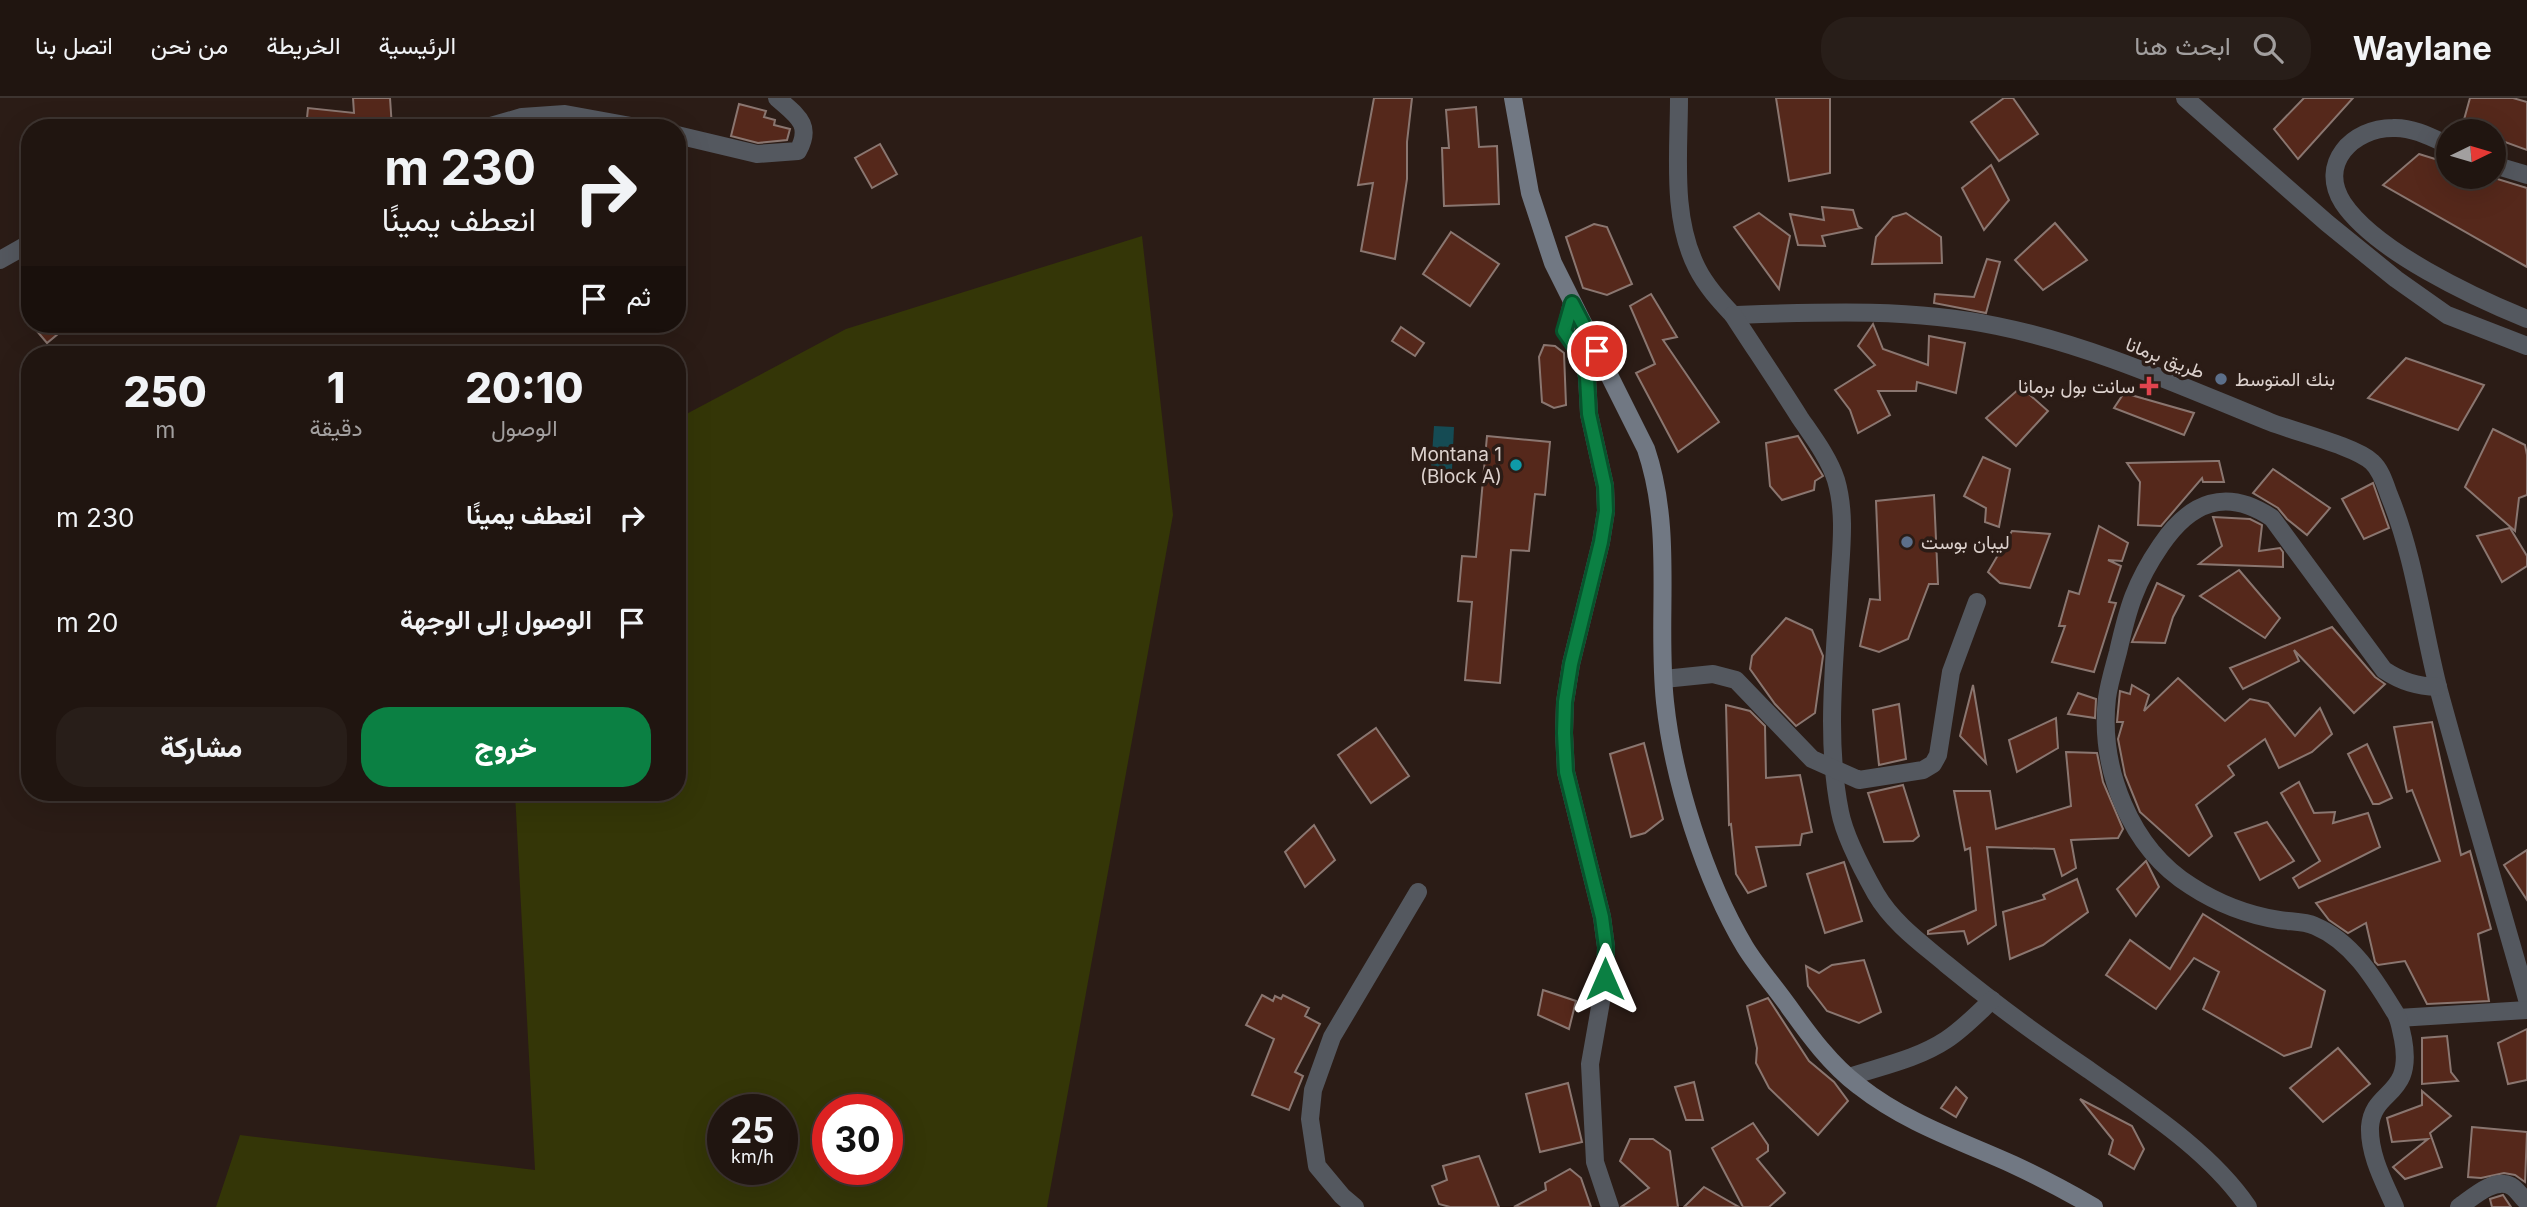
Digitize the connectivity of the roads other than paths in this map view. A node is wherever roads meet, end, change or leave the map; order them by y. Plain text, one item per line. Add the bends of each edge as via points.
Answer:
1 (777, 98) edge
2 (1514, 98) edge
3 (1679, 98) edge
4 (2185, 98) edge
5 (515, 119) edge
6 (592, 119) edge
7 (686, 137) edge
8 (2436, 139) edge
9 (2506, 169) edge
10 (2527, 175) edge
11 (21, 248) edge
12 (0, 260) edge
13 (1572, 303) junction
14 (1733, 315) junction
15 (2527, 320) edge
16 (2527, 346) edge
17 (1977, 603) dead end
18 (1664, 679) junction
19 (2438, 687) junction
20 (1836, 771) junction
21 (1418, 892) dead end
22 (2527, 999) edge
23 (1992, 1000) junction
24 (2527, 1010) edge
25 (2398, 1018) junction
26 (1849, 1077) junction
27 (2527, 1202) edge
28 (1355, 1207) edge
29 (1610, 1207) edge
30 (2094, 1207) edge
31 (2248, 1207) edge
32 (2395, 1207) edge
33 (2459, 1207) edge

1 - 7 street via 805,128 798,151 757,154
2 - 13 main road via 1533,203
3 - 14 street via 1679,193 1684,231 1697,268
4 - 16 street via 2396,279 2448,315
5 - 6 street via 565,114
8 - 15 street via 2395,127 2369,130 2337,159 2334,183 2343,203 2369,233 2440,278
9 - 10 street
11 - 12 street
13 - 18 main road via 1654,473 1662,533
13 - 29 street via 1564,331 1583,358 1606,511 1571,664 1564,733 1566,772 1606,947 1590,1063 1595,1162
14 - 19 street, طريق برمانا via 1906,315 1997,326 2063,342 2351,449 2372,462 2399,519
14 - 20 street via 1835,478 1842,535 1833,681
17 - 20 street via 1951,672 1941,746 1933,764 1923,770 1859,780
18 - 20 street via 1713,674 1736,680 1805,752
18 - 26 main road via 1675,762 1717,892 1746,947 1811,1037
19 - 22 street, طريق برمانا
19 - 25 street via 2419,687 2384,670 2272,519 2247,506 2218,501 2188,514 2142,573 2129,603 2108,696 2106,726 2119,796 2159,860 2211,898 2251,914 2317,927 2351,950
20 - 23 street via 1840,814 1877,896 1899,924
21 - 28 street via 1332,1037 1313,1090 1310,1119 1317,1166
23 - 26 street via 1928,1050
23 - 31 street via 2140,1104 2217,1171
24 - 25 street
25 - 32 street via 2405,1069 2400,1083 2375,1109 2370,1125 2376,1164
26 - 30 main road via 1901,1114
27 - 33 street via 2506,1183

